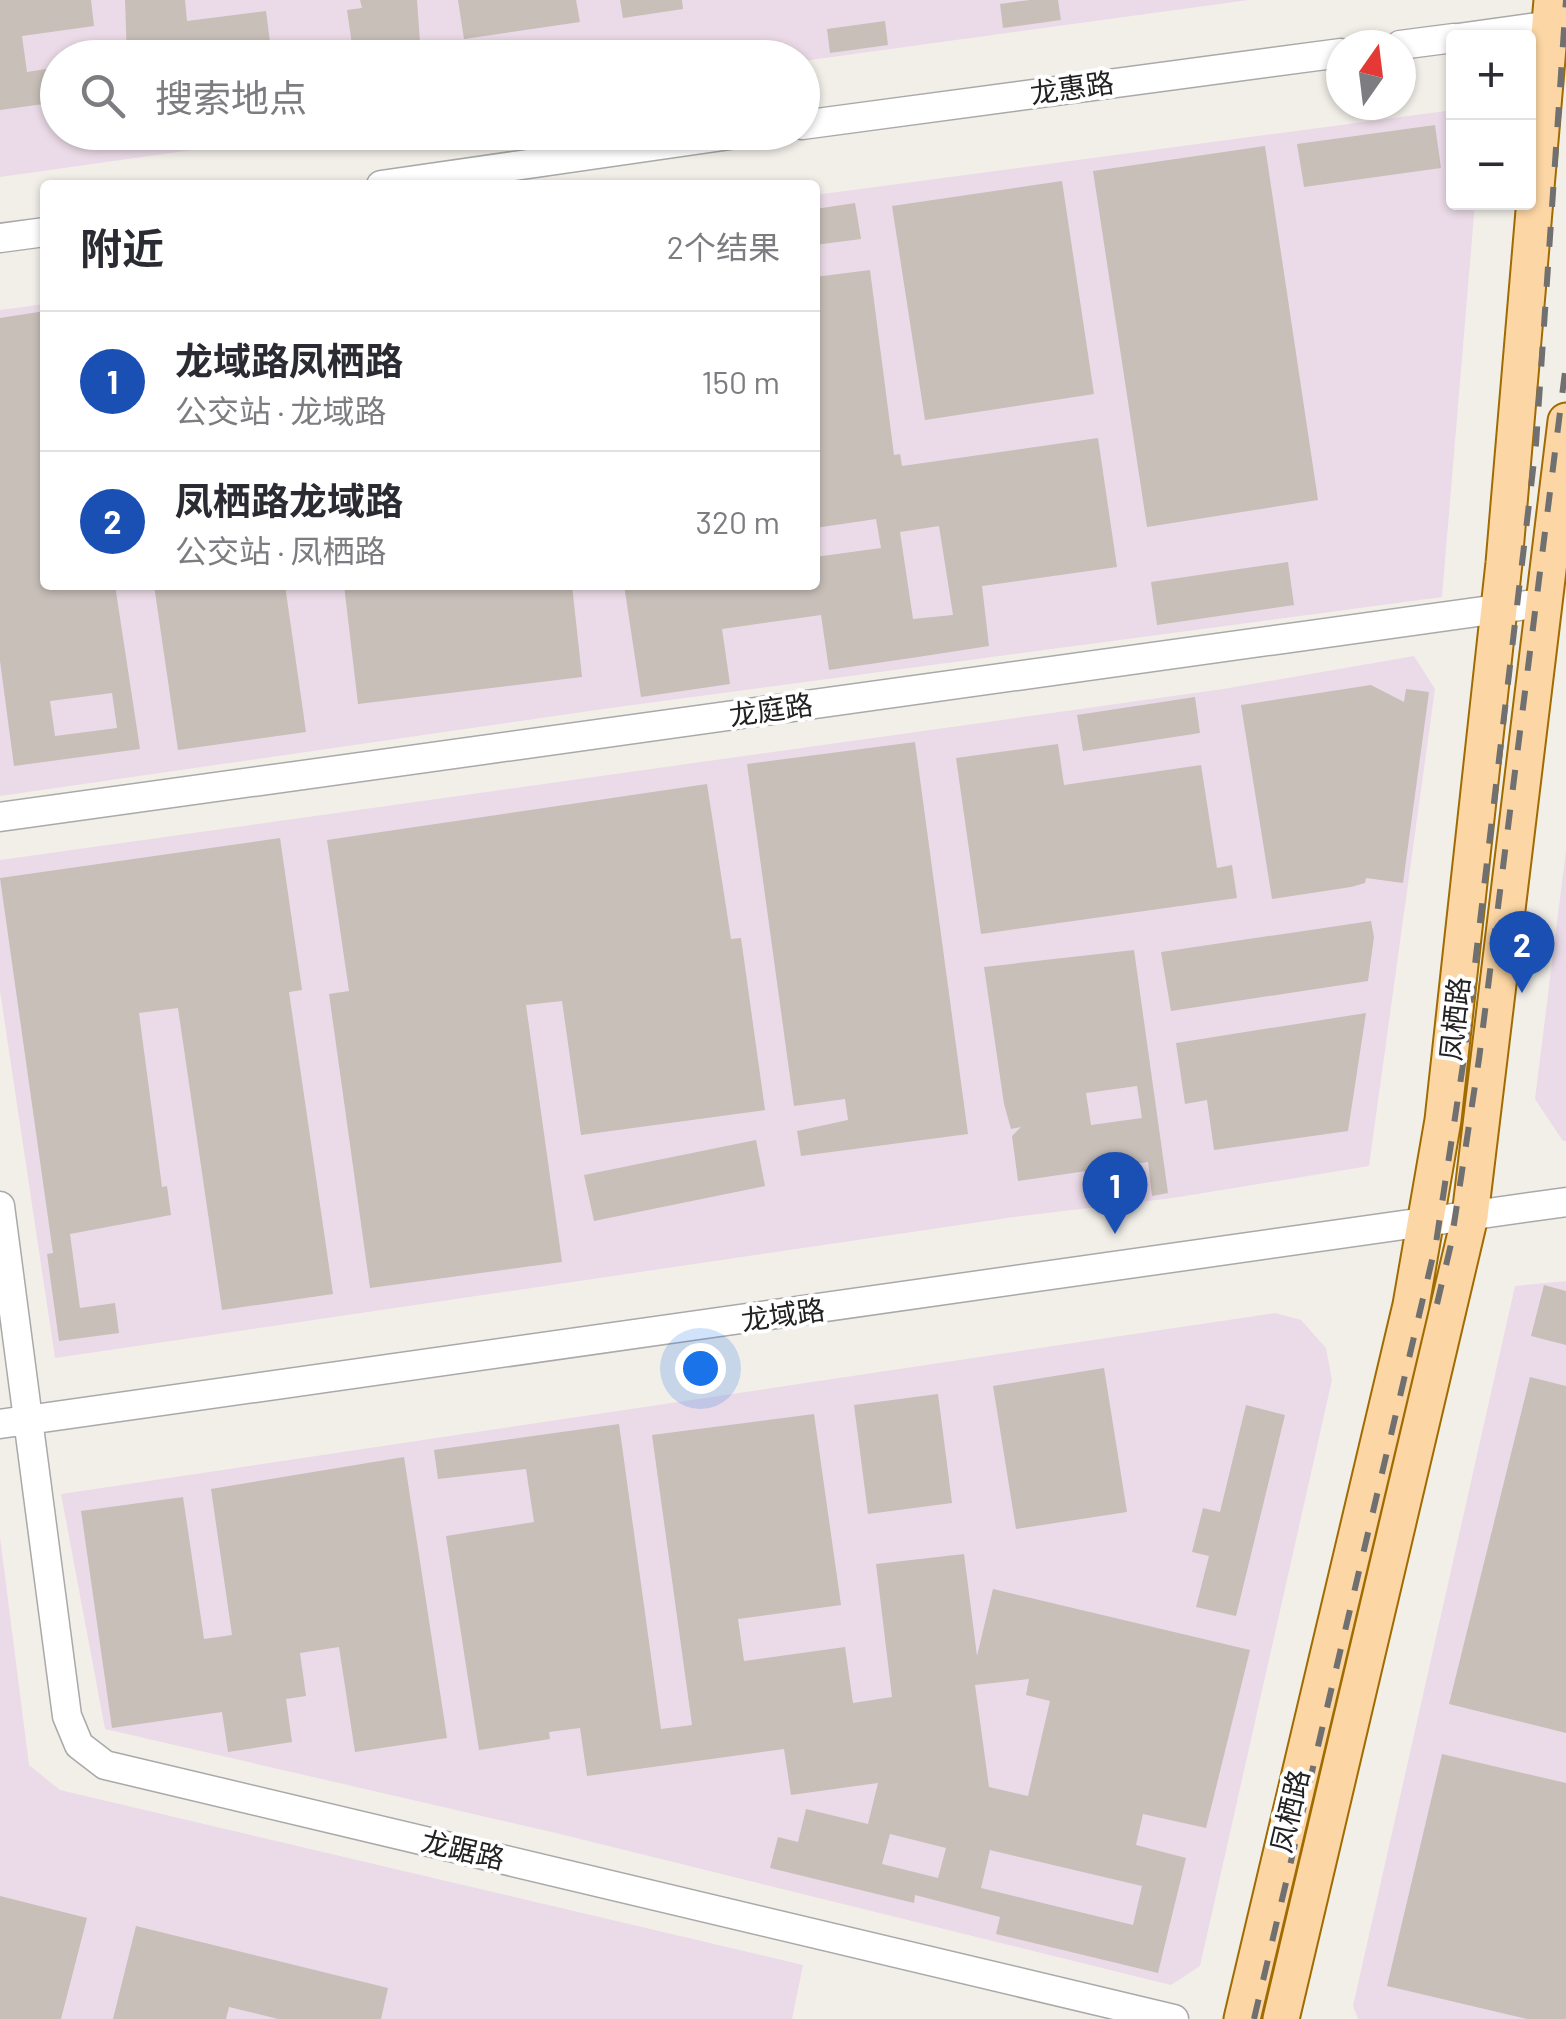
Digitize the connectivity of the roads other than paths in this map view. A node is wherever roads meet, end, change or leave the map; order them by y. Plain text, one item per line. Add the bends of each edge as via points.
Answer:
1 (1556, 16) edge
2 (1492, 30) edge
3 (1446, 39) edge
4 (1416, 43) edge
5 (1326, 54) edge
6 (820, 123) edge
7 (625, 150) edge
8 (416, 180) edge
9 (40, 233) edge
10 (0, 238) edge
11 (1566, 421) edge
12 (1542, 603) junction
13 (1499, 609) junction
14 (0, 817) edge
15 (1443, 1120) junction
16 (1482, 1129) junction
17 (1566, 1202) edge
18 (0, 1206) edge
19 (1470, 1216) junction
20 (1427, 1220) junction
21 (1411, 1305) junction
22 (1449, 1311) junction
23 (29, 1420) junction
24 (0, 1424) edge
25 (1174, 2019) edge
26 (1242, 2019) edge
27 (1281, 2019) edge

1 - 2 street
1 - 13 main road, 凤栖路
3 - 4 street
5 - 6 street, 龙惠路
7 - 8 street
9 - 10 street
11 - 12 main road, 凤栖路
12 - 13 street, 龙庭路
12 - 16 main road, 凤栖路
13 - 14 street, 龙庭路
13 - 15 main road, 凤栖路
15 - 16 main road via 1458,1137
15 - 20 main road, 凤栖路
16 - 19 main road, 凤栖路
17 - 19 street, 龙域路
18 - 23 street, 龙踞路
19 - 20 street, 龙域路
19 - 22 main road, 凤栖路
20 - 21 main road, 凤栖路
20 - 23 street, 龙域路
21 - 22 main road via 1431,1302
21 - 26 main road, 凤栖路
22 - 27 main road, 凤栖路
23 - 24 street, 龙域路
23 - 25 street, 龙踞路 via 67,1716 79,1745 105,1765

